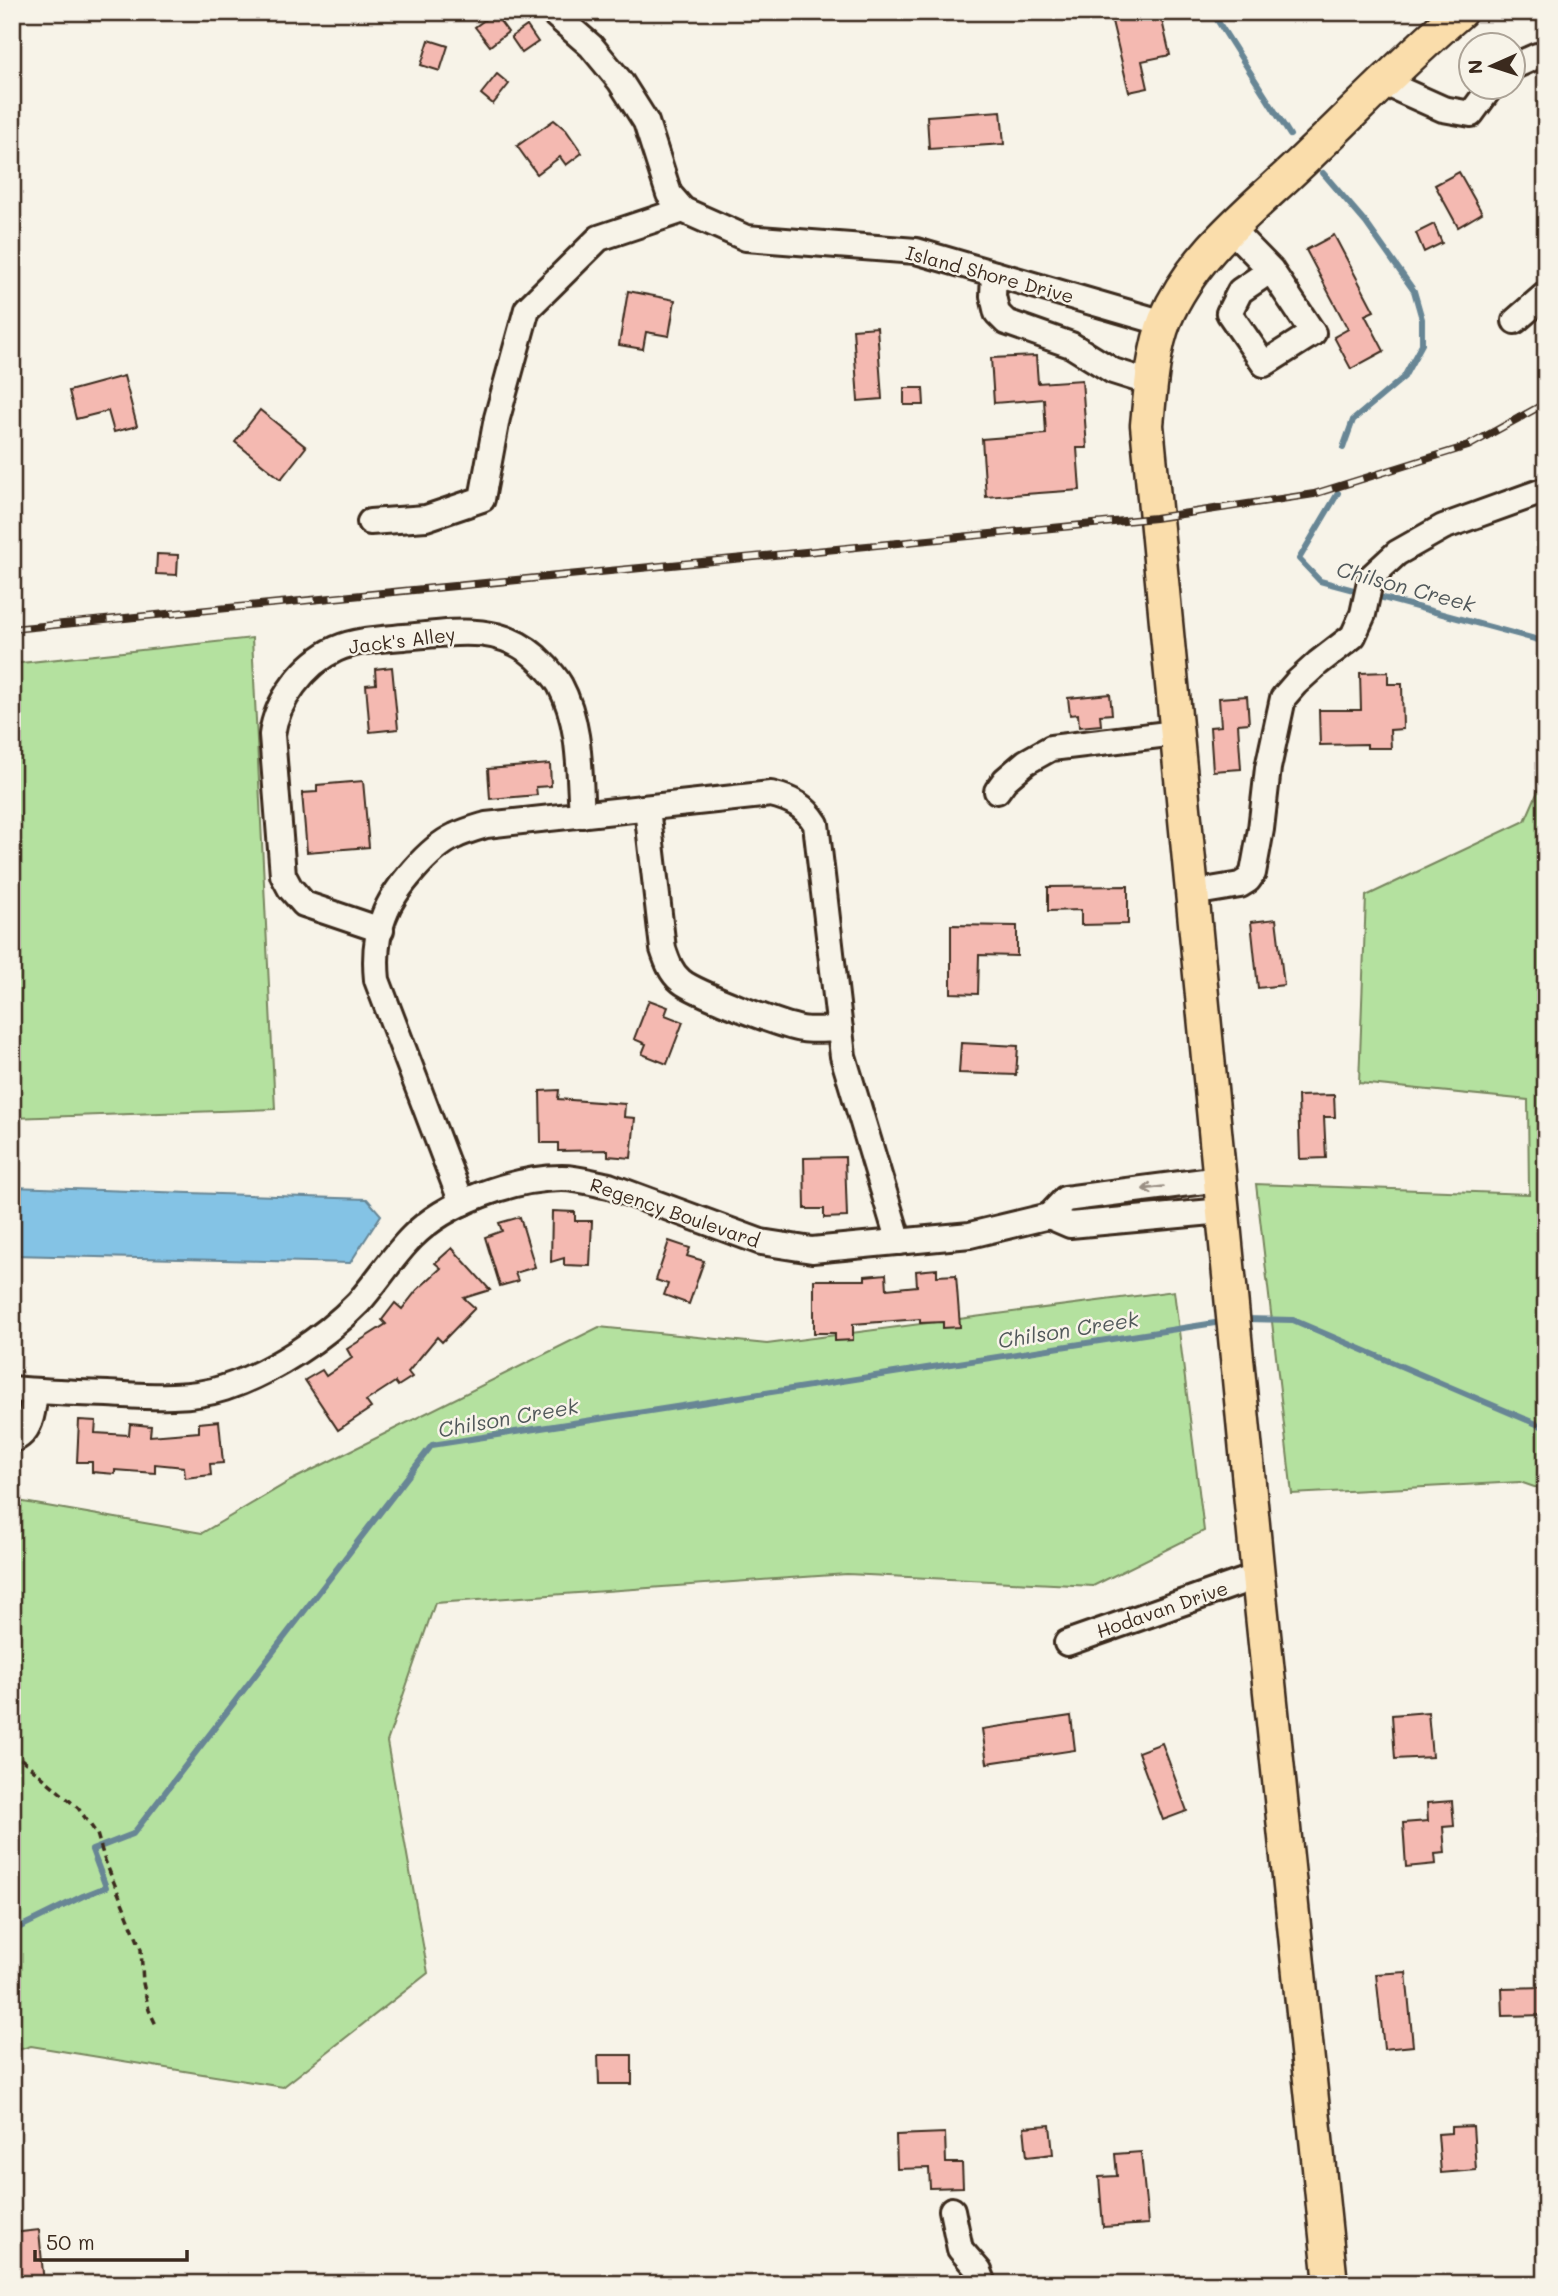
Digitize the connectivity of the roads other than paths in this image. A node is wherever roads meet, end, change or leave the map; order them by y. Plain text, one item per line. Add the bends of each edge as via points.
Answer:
1 (552, 12) edge
2 (1460, 12) edge
3 (1546, 57) edge
4 (1526, 61) edge
5 (1385, 83) junction
6 (1480, 102) edge
7 (683, 210) junction
8 (1230, 228) junction
9 (1271, 270) dead end
10 (994, 274) junction
11 (1546, 294) edge
12 (1515, 321) dead end
13 (1164, 323) junction
14 (1151, 383) junction
15 (1546, 490) edge
16 (370, 522) dead end
17 (1176, 733) junction
18 (997, 791) dead end
19 (647, 808) junction
20 (582, 815) junction
21 (1192, 893) junction
22 (381, 930) junction
23 (840, 1029) junction
24 (1220, 1178) junction
25 (462, 1203) junction
26 (1223, 1211) junction
27 (1049, 1216) junction
28 (899, 1242) junction
29 (24, 1390) edge
30 (12, 1440) edge
31 (1258, 1576) junction
32 (1067, 1643) dead end
33 (953, 2210) dead end
34 (984, 2284) edge
35 (1331, 2284) edge

1 - 7 street via 591,46 620,81 646,122 669,194
2 - 5 main road
3 - 4 street
5 - 6 street via 1443,109 1471,114
5 - 8 main road
7 - 10 street, Island Shore Drive via 746,238 916,251
7 - 16 street via 599,238 527,309 497,418 482,499 426,518
8 - 9 street
8 - 13 main road via 1183,288
10 - 13 street, Island Shore Drive
10 - 14 street via 993,296 1006,322 1071,345 1113,371
11 - 12 street
13 - 14 main road
14 - 17 main road via 1147,425
15 - 21 street via 1443,527 1397,553 1371,577 1353,636 1283,698 1253,873 1240,885
17 - 18 street via 1051,748 1026,762
17 - 21 main road
19 - 20 street
19 - 23 street via 663,948 671,970 694,989 802,1029
19 - 23 street via 771,794 800,804 810,814 816,824
20 - 22 street via 486,825 454,836 404,883
20 - 22 street, Jack's Alley via 573,717 559,684 523,645 499,636 461,632 379,640 324,656 280,705 274,721 283,875 304,904
21 - 24 main road
22 - 25 street via 375,960 377,980
23 - 28 street via 850,1086
24 - 26 main road
24 -> 27 street, Regency Boulevard via 1065,1199
25 - 28 street, Regency Boulevard via 517,1184 562,1178 609,1186 761,1242 790,1248
25 - 29 street, Regency Boulevard via 412,1236 335,1324 301,1349 224,1388 159,1397
26 - 27 street, Regency Boulevard via 1070,1225
26 - 31 main road
27 - 28 street, Regency Boulevard via 970,1235
29 - 30 street, Regency Boulevard via 29,1424
31 - 32 street, Hodavan Drive
31 - 35 main road
33 - 34 street via 960,2249

